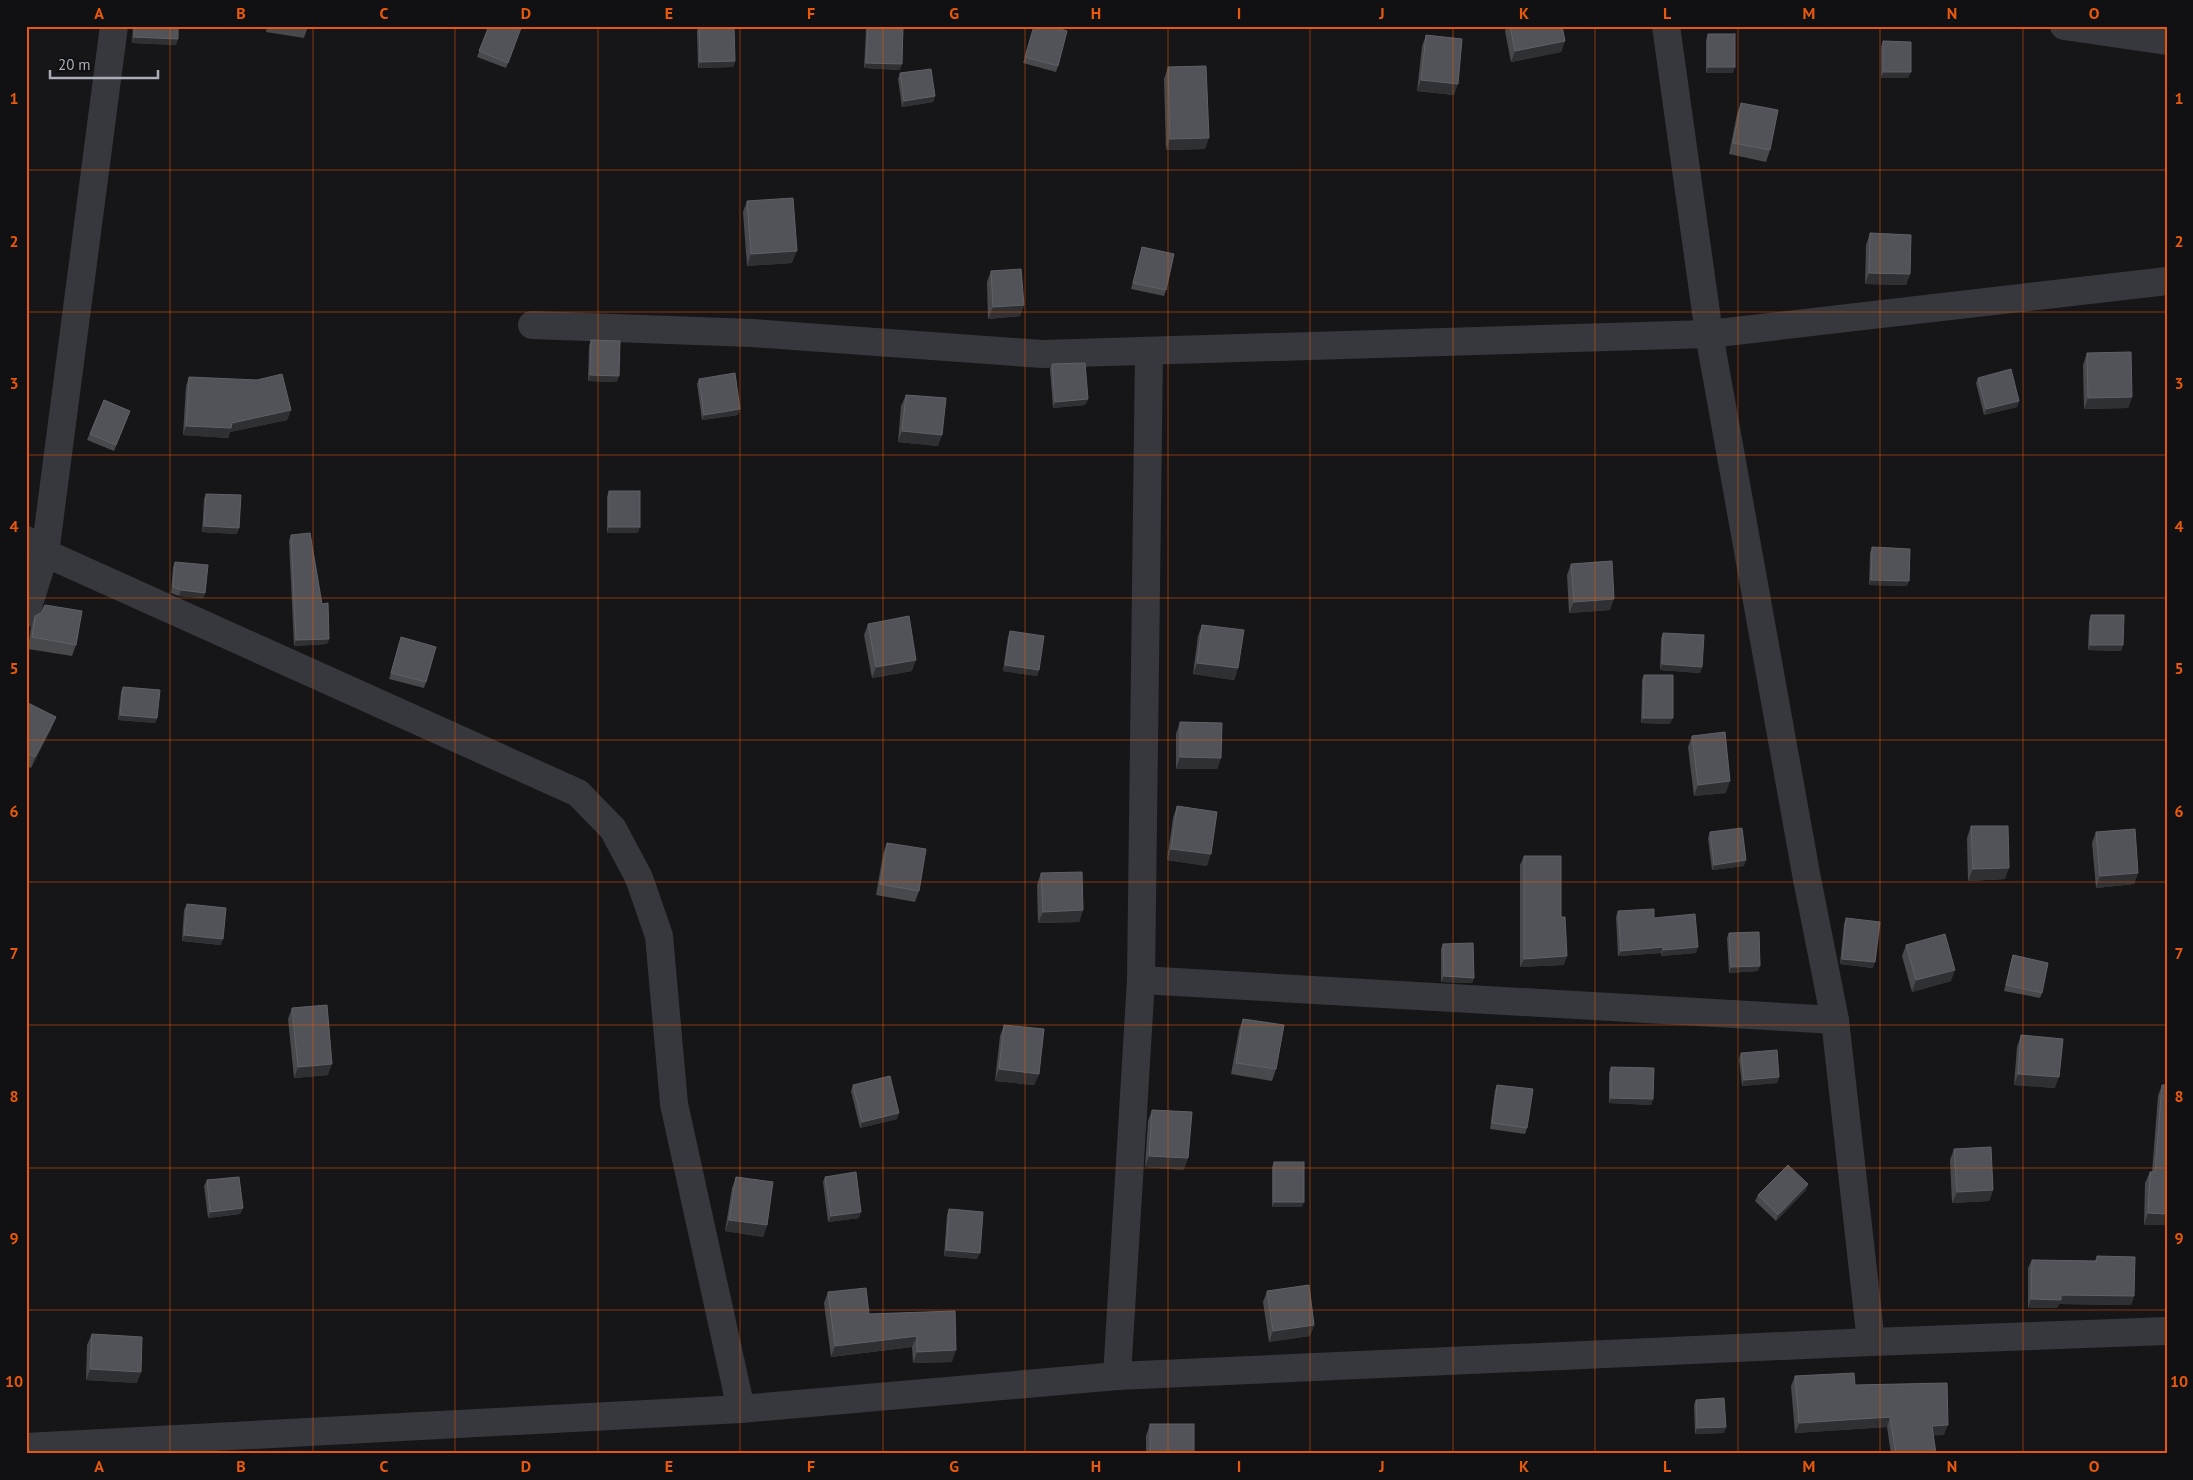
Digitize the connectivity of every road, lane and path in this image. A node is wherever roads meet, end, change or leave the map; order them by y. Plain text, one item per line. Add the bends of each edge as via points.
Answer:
1 (114, 26) edge
2 (1666, 26) edge
3 (2064, 26) edge
4 (2167, 41) edge
5 (2167, 281) edge
6 (532, 325) dead end
7 (1709, 334) junction
8 (1149, 351) junction
9 (35, 547) edge
10 (26, 613) edge
11 (1141, 980) junction
12 (1835, 1020) junction
13 (2167, 1331) edge
14 (1871, 1342) junction
15 (1117, 1376) junction
16 (741, 1409) junction
17 (26, 1447) edge

1 - 9 street
2 - 7 street
3 - 4 street
5 - 7 street
6 - 8 street via 752,333 1042,354
7 - 8 street
7 - 12 street
8 - 11 street
9 - 10 street
9 - 16 street via 578,793 613,828 639,878 659,936 674,1104
11 - 12 street
11 - 15 street
12 - 14 street
13 - 14 street
14 - 15 street
15 - 16 street
16 - 17 street

